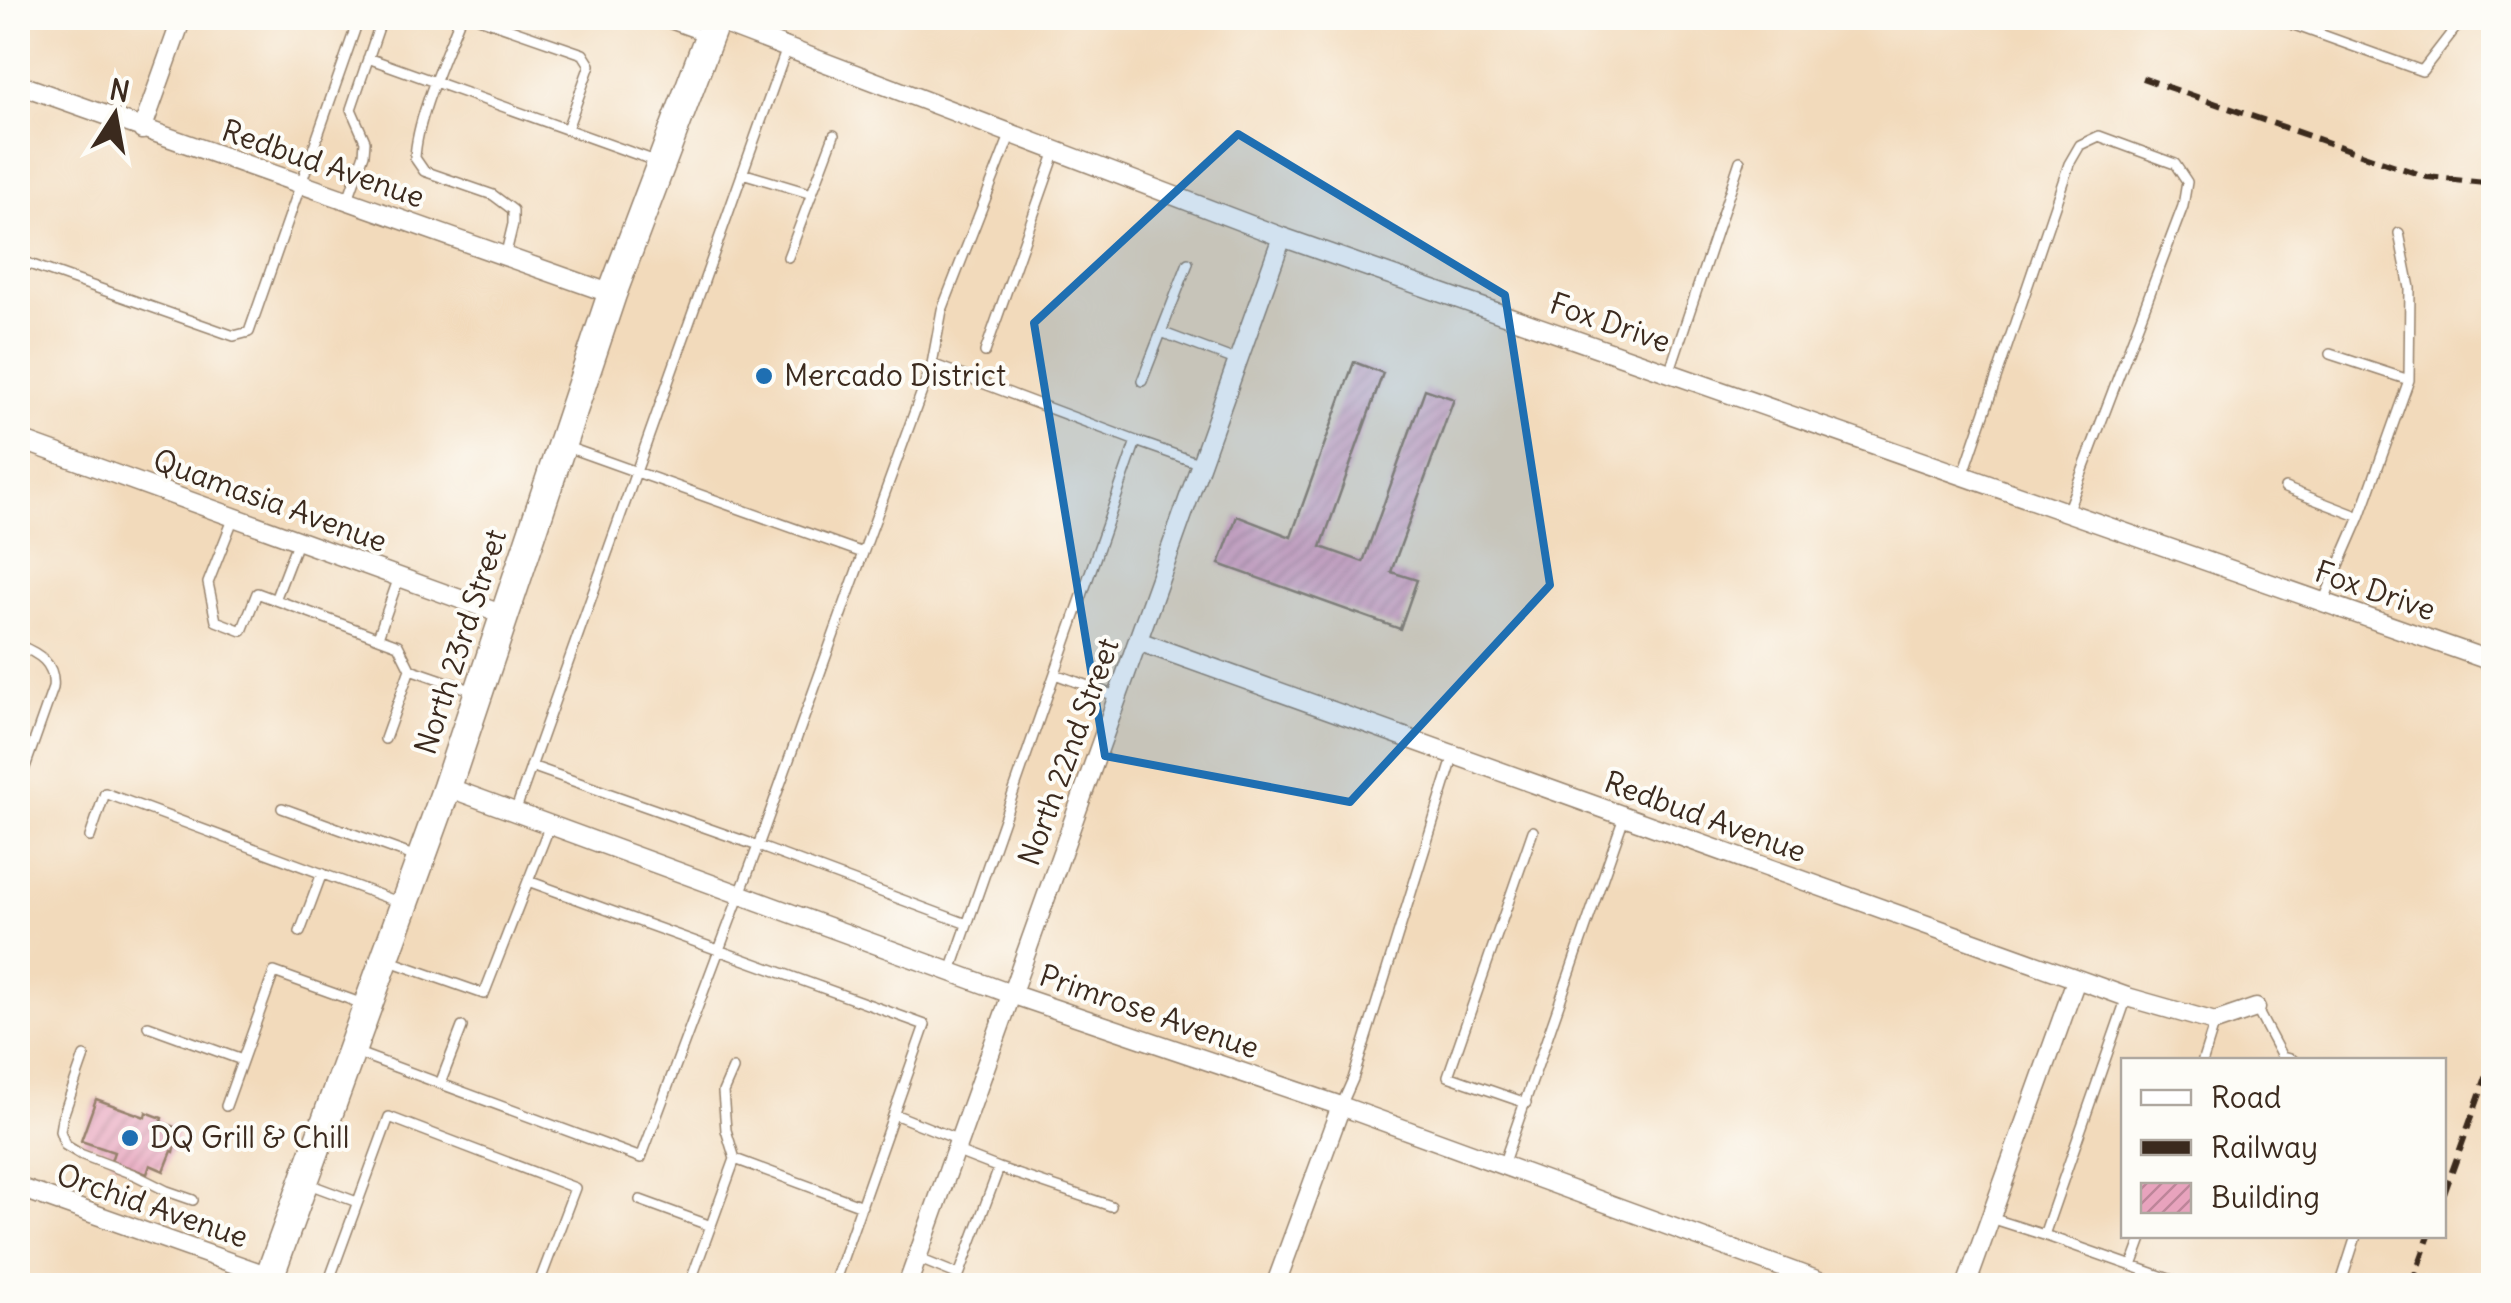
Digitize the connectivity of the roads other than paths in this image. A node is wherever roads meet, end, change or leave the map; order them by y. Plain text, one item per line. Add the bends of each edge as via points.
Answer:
1 (182, 18) edge
2 (359, 18) edge
3 (382, 18) edge
4 (460, 18) edge
5 (479, 18) edge
6 (655, 18) edge
7 (2275, 18) edge
8 (2463, 18) edge
9 (713, 25) edge
10 (787, 48) junction
11 (368, 58) junction
12 (435, 82) junction
13 (18, 84) edge
14 (567, 129) junction
15 (142, 130) junction
16 (1010, 134) junction
17 (834, 135) dead end
18 (1056, 151) junction
19 (1740, 161) dead end
20 (661, 162) junction
21 (742, 173) junction
22 (300, 185) junction
23 (812, 194) junction
24 (347, 202) junction
25 (2399, 233) dead end
26 (1282, 237) junction
27 (504, 257) junction
28 (788, 257) dead end
29 (18, 260) edge
30 (1188, 263) dead end
31 (612, 294) junction
32 (1161, 332) junction
33 (985, 352) dead end
34 (2330, 354) dead end
35 (1238, 361) junction
36 (932, 364) junction
37 (1669, 372) junction
38 (2409, 380) junction
39 (1142, 381) dead end
40 (18, 439) edge
41 (1136, 441) junction
42 (561, 445) junction
43 (1201, 464) junction
44 (636, 472) junction
45 (1963, 476) junction
46 (2286, 488) dead end
47 (2067, 512) junction
48 (234, 517) junction
49 (2360, 517) junction
50 (298, 540) junction
51 (863, 553) junction
52 (400, 577) junction
53 (275, 600) junction
54 (2323, 602) junction
55 (504, 615) junction
56 (378, 638) junction
57 (1138, 641) junction
58 (18, 646) edge
59 (2494, 662) edge
60 (410, 669) junction
61 (1056, 674) junction
62 (478, 693) junction
63 (1118, 697) junction
64 (385, 739) dead end
65 (1454, 755) junction
66 (532, 766) junction
67 (448, 787) junction
68 (18, 788) edge
69 (282, 808) dead end
70 (515, 812) junction
71 (1624, 817) junction
72 (550, 825) junction
73 (1533, 831) dead end
74 (90, 837) dead end
75 (758, 846) junction
76 (422, 858) junction
77 (322, 873) junction
78 (528, 881) junction
79 (741, 894) junction
80 (404, 904) junction
81 (967, 924) junction
82 (300, 932) dead end
83 (720, 950) junction
84 (384, 959) junction
85 (950, 972) junction
86 (2076, 980) junction
87 (1011, 994) junction
88 (2127, 998) junction
89 (368, 1006) junction
90 (2256, 1008) joint
91 (2215, 1022) junction
92 (148, 1026) dead end
93 (462, 1026) dead end
94 (351, 1051) junction
95 (84, 1056) dead end
96 (2204, 1058) edge
97 (2286, 1058) edge
98 (242, 1060) junction
99 (733, 1069) dead end
100 (440, 1084) junction
101 (1526, 1102) junction
102 (226, 1106) dead end
103 (1341, 1106) junction
104 (894, 1114) junction
105 (957, 1146) junction
106 (735, 1160) junction
107 (1503, 1166) junction
108 (999, 1168) junction
109 (303, 1182) junction
110 (18, 1187) edge
111 (193, 1200) dead end
112 (640, 1200) dead end
113 (358, 1202) junction
114 (862, 1206) junction
115 (1111, 1206) dead end
116 (1991, 1218) junction
117 (711, 1226) junction
118 (2044, 1236) junction
119 (2142, 1238) edge
120 (2355, 1238) edge
121 (917, 1258) junction
122 (2132, 1266) junction
123 (960, 1274) junction
124 (2158, 1280) edge
125 (276, 1282) edge
126 (328, 1282) edge
127 (834, 1283) edge
128 (350, 1286) edge
129 (538, 1286) edge
130 (689, 1286) edge
131 (850, 1286) edge
132 (907, 1286) edge
133 (955, 1286) edge
134 (1275, 1286) edge
135 (1833, 1286) edge
136 (1966, 1286) edge
137 (2189, 1286) edge
138 (2340, 1286) edge

1 - 15 street
2 - 22 lane
3 - 11 lane
4 - 12 lane
5 - 14 lane via 583,54 590,64
6 - 9 lane
7 - 8 lane via 2422,71
9 - 10 street, Fox Drive
9 - 20 main road, North 23rd Street
10 - 16 street, Fox Drive
10 - 21 lane
11 - 12 lane
11 - 24 lane via 351,109 364,154
12 - 14 lane
12 - 27 lane via 414,158 424,170 493,195 513,210
13 - 15 street, Redbud Avenue
14 - 20 lane
15 - 22 street, Redbud Avenue
16 - 18 street, Fox Drive
16 - 36 lane via 942,310
17 - 23 lane
18 - 26 street, Fox Drive
18 - 33 lane
19 - 37 lane
20 - 31 main road, North 23rd Street
21 - 23 lane
21 - 44 lane
22 - 24 street, Redbud Avenue
22 - 29 lane via 249,332 234,336
23 - 28 lane
24 - 27 street, Redbud Avenue
25 - 38 lane via 2410,288
26 - 35 street, North 22nd Street
26 - 37 street, Fox Drive
27 - 31 street, Redbud Avenue
30 - 32 lane
31 - 42 main road, North 23rd Street
32 - 35 lane
32 - 39 lane
34 - 38 lane
35 - 43 street, North 22nd Street
36 - 41 lane
36 - 51 lane
37 - 45 street, Fox Drive
38 - 49 lane
40 - 48 street, Quamasia Avenue
41 - 43 lane
41 - 61 lane
42 - 44 lane
42 - 55 main road, North 23rd Street
43 - 57 street, North 22nd Street
44 - 51 lane
44 - 66 lane
45 - 47 street, Fox Drive
45 - 47 lane via 2069,164 2080,146 2099,136 2175,164 2187,182
46 - 49 lane
47 - 54 street, Fox Drive
48 - 50 street, Quamasia Avenue
48 - 53 lane via 208,583 216,621 242,631 256,594
49 - 54 lane
50 - 52 street, Quamasia Avenue
50 - 53 lane
51 - 75 lane
52 - 55 street, Quamasia Avenue
52 - 56 lane
53 - 56 lane
54 - 59 street, Fox Drive
55 - 62 main road, North 23rd Street
56 - 60 lane via 398,645
57 - 63 street, North 22nd Street
57 - 65 street, Redbud Avenue
58 - 68 lane via 40,656 54,678
60 - 62 lane
60 - 64 lane
61 - 63 lane
61 - 81 lane
62 - 67 main road, North 23rd Street
63 - 87 street, North 22nd Street
65 - 71 street, Redbud Avenue
65 - 103 lane
66 - 70 lane
66 - 75 lane
67 - 70 street, Primrose Avenue
67 - 76 main road, North 23rd Street
69 - 76 lane
70 - 72 street, Primrose Avenue
71 - 86 street, Redbud Avenue
71 - 101 lane
72 - 78 lane
72 - 79 street, Primrose Avenue
73 - 101 lane via 1448,1076
74 - 77 lane via 106,793
75 - 79 lane
75 - 81 lane
76 - 80 main road, North 23rd Street
77 - 80 lane
77 - 82 lane
78 - 83 lane
78 - 84 lane via 484,994
79 - 83 lane
79 - 85 street, Primrose Avenue
80 - 84 main road, North 23rd Street
81 - 85 lane
83 - 100 lane via 641,1158
83 - 104 lane via 925,1025
84 - 89 main road, North 23rd Street
85 - 87 street, Primrose Avenue
86 - 88 street, Redbud Avenue
86 - 116 street
87 - 103 street, Primrose Avenue
87 - 105 street, North 22nd Street
88 - 91 street, Redbud Avenue
88 - 118 lane
89 - 94 main road, North 23rd Street
89 - 98 lane via 274,972
90 - 91 street
90 - 97 lane
91 - 96 lane
92 - 98 lane
93 - 100 lane
94 - 100 lane
94 - 109 main road, North 23rd Street
95 - 111 lane via 62,1118 65,1145
98 - 102 lane
99 - 106 lane via 723,1092
101 - 107 lane
103 - 107 street, Primrose Avenue
103 - 134 street
104 - 105 lane
104 - 114 lane
105 - 108 lane
105 - 121 street, North 22nd Street
106 - 114 lane
106 - 117 lane
107 - 135 street, Primrose Avenue
108 - 115 lane
108 - 123 lane
109 - 113 lane
109 - 125 main road, North 23rd Street
110 - 125 street, Orchid Avenue
112 - 117 lane
113 - 126 lane
113 - 129 lane via 388,1118 575,1188
114 - 127 lane
116 - 118 lane
116 - 136 street
117 - 130 lane
118 - 122 lane
119 - 122 lane
120 - 138 lane
121 - 123 lane
121 - 132 street, North 22nd Street
122 - 124 lane
123 - 133 lane
124 - 137 lane
126 - 128 lane
127 - 131 lane

